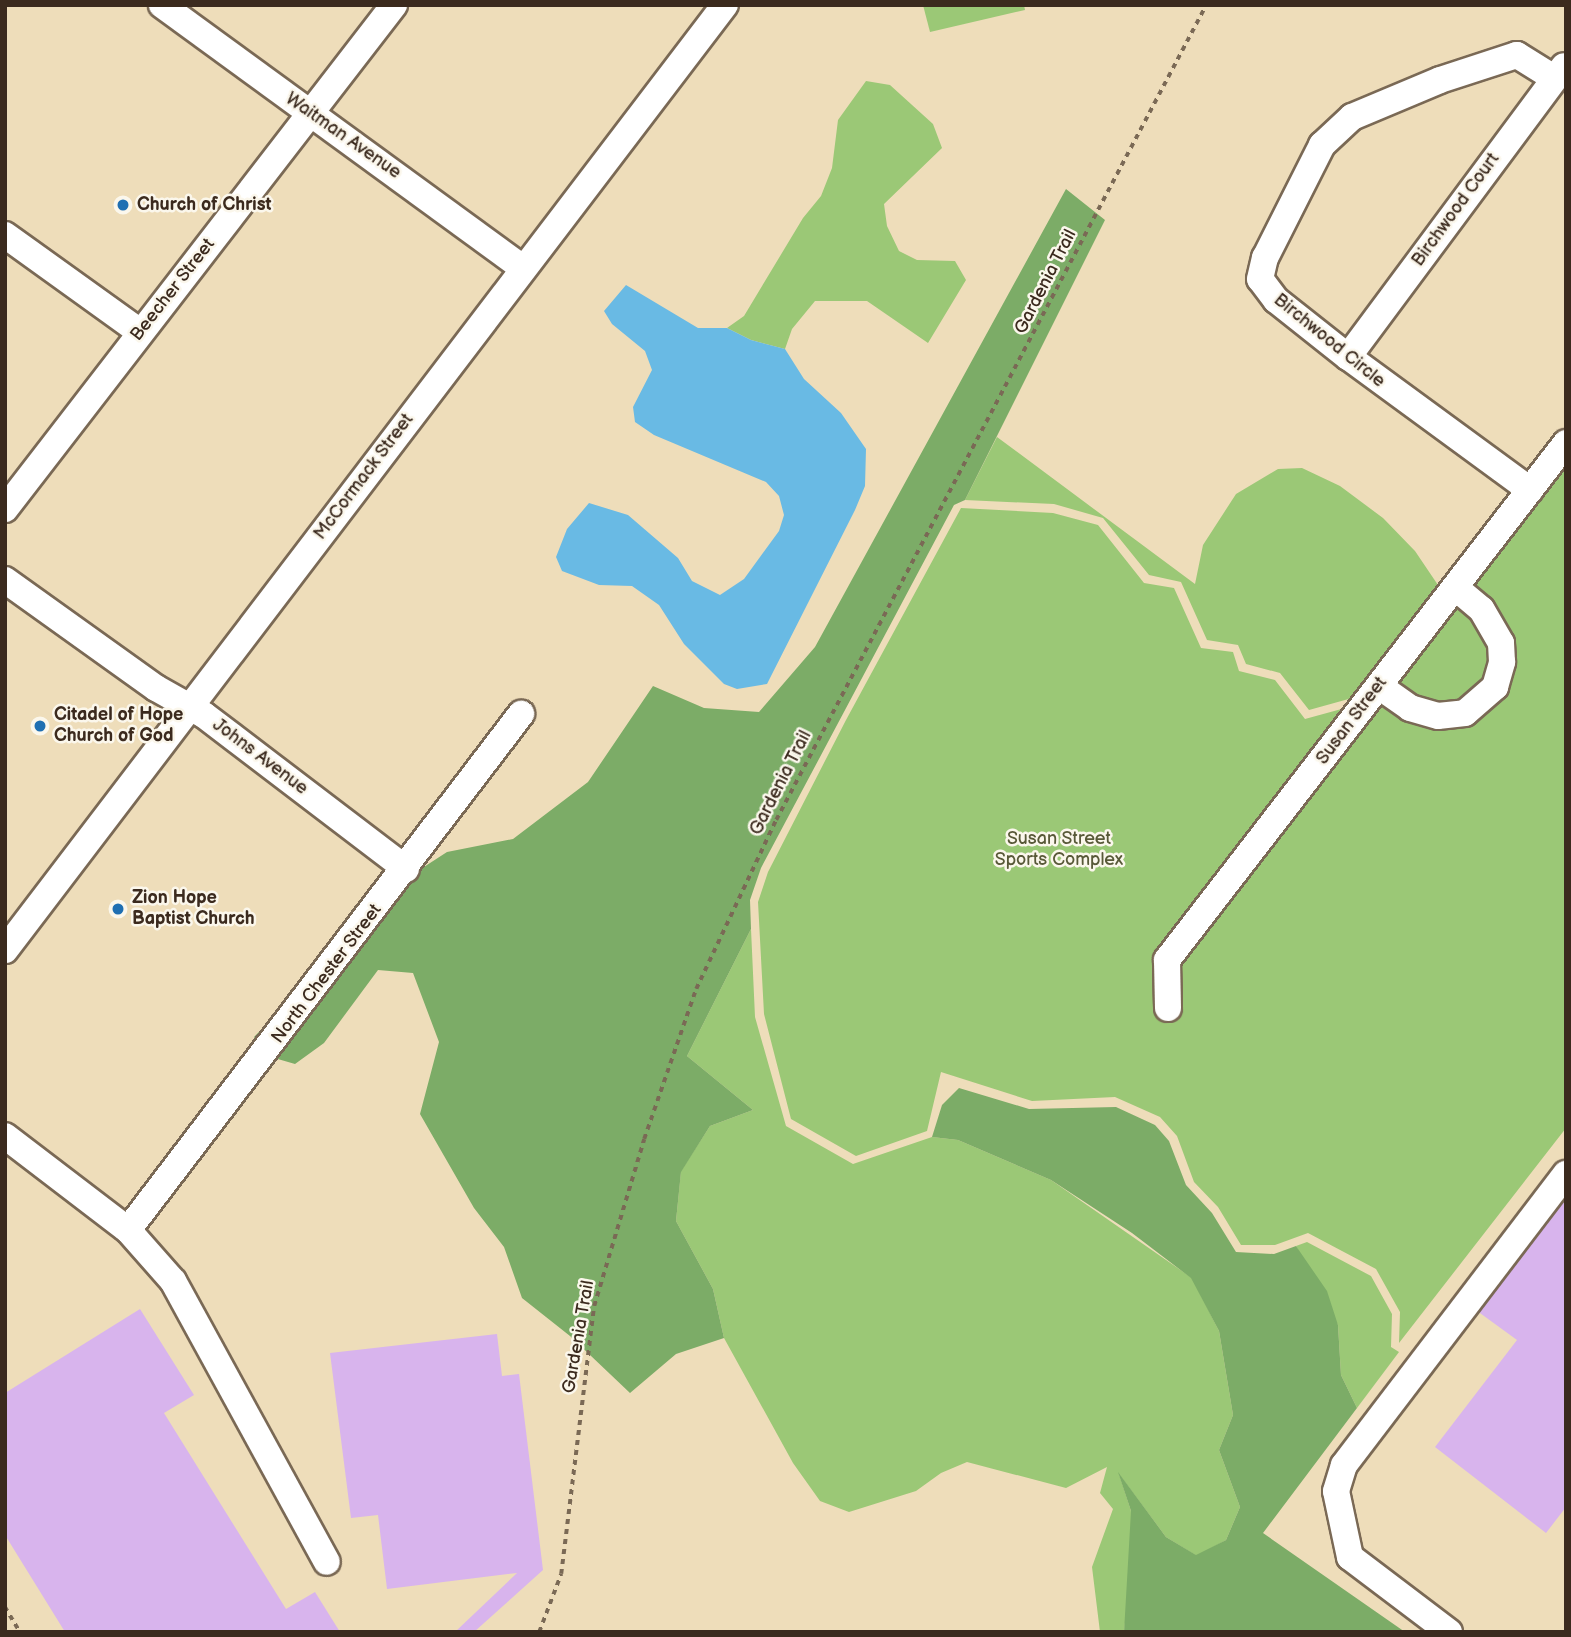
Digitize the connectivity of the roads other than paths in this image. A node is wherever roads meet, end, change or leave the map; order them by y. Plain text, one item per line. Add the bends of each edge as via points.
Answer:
1 (162, 5) edge
2 (394, 5) edge
3 (725, 5) edge
4 (1560, 71) edge
5 (310, 114) junction
6 (5, 235) edge
7 (523, 268) junction
8 (140, 332) junction
9 (1348, 357) junction
10 (1566, 443) edge
11 (1530, 490) junction
12 (5, 509) edge
13 (5, 580) edge
14 (1455, 587) junction
15 (1379, 686) junction
16 (189, 707) junction
17 (521, 714) dead end
18 (406, 869) junction
19 (5, 950) edge
20 (1168, 1008) dead end
21 (5, 1136) edge
22 (1566, 1174) edge
23 (128, 1230) junction
24 (327, 1562) dead end
25 (1449, 1632) edge

1 - 5 street, Waitman Avenue
2 - 5 street, Beecher Street
3 - 7 street, McCormack Street
4 - 9 street, Birchwood Court
4 - 9 street, Birchwood Circle via 1517,55 1440,80 1352,117 1322,145 1265,258 1260,279 1276,300
5 - 7 street, Waitman Avenue via 317,114
5 - 8 street, Beecher Street
6 - 8 street
7 - 16 street, McCormack Street
8 - 12 street, Beecher Street
9 - 11 street, Birchwood Circle
10 - 11 street, Susan Street
11 - 14 street, Susan Street
13 - 16 street, Johns Avenue
14 - 15 street, Susan Street
14 - 15 street via 1481,609 1501,643 1502,662 1495,687 1465,713 1438,716 1410,708
15 - 20 street, Susan Street via 1167,960
16 - 18 street, Johns Avenue
16 - 19 street, McCormack Street
17 - 18 street, North Chester Street
18 - 23 street, North Chester Street
21 - 23 street
22 - 25 street via 1345,1465 1336,1491 1350,1557
23 - 24 street via 173,1281

